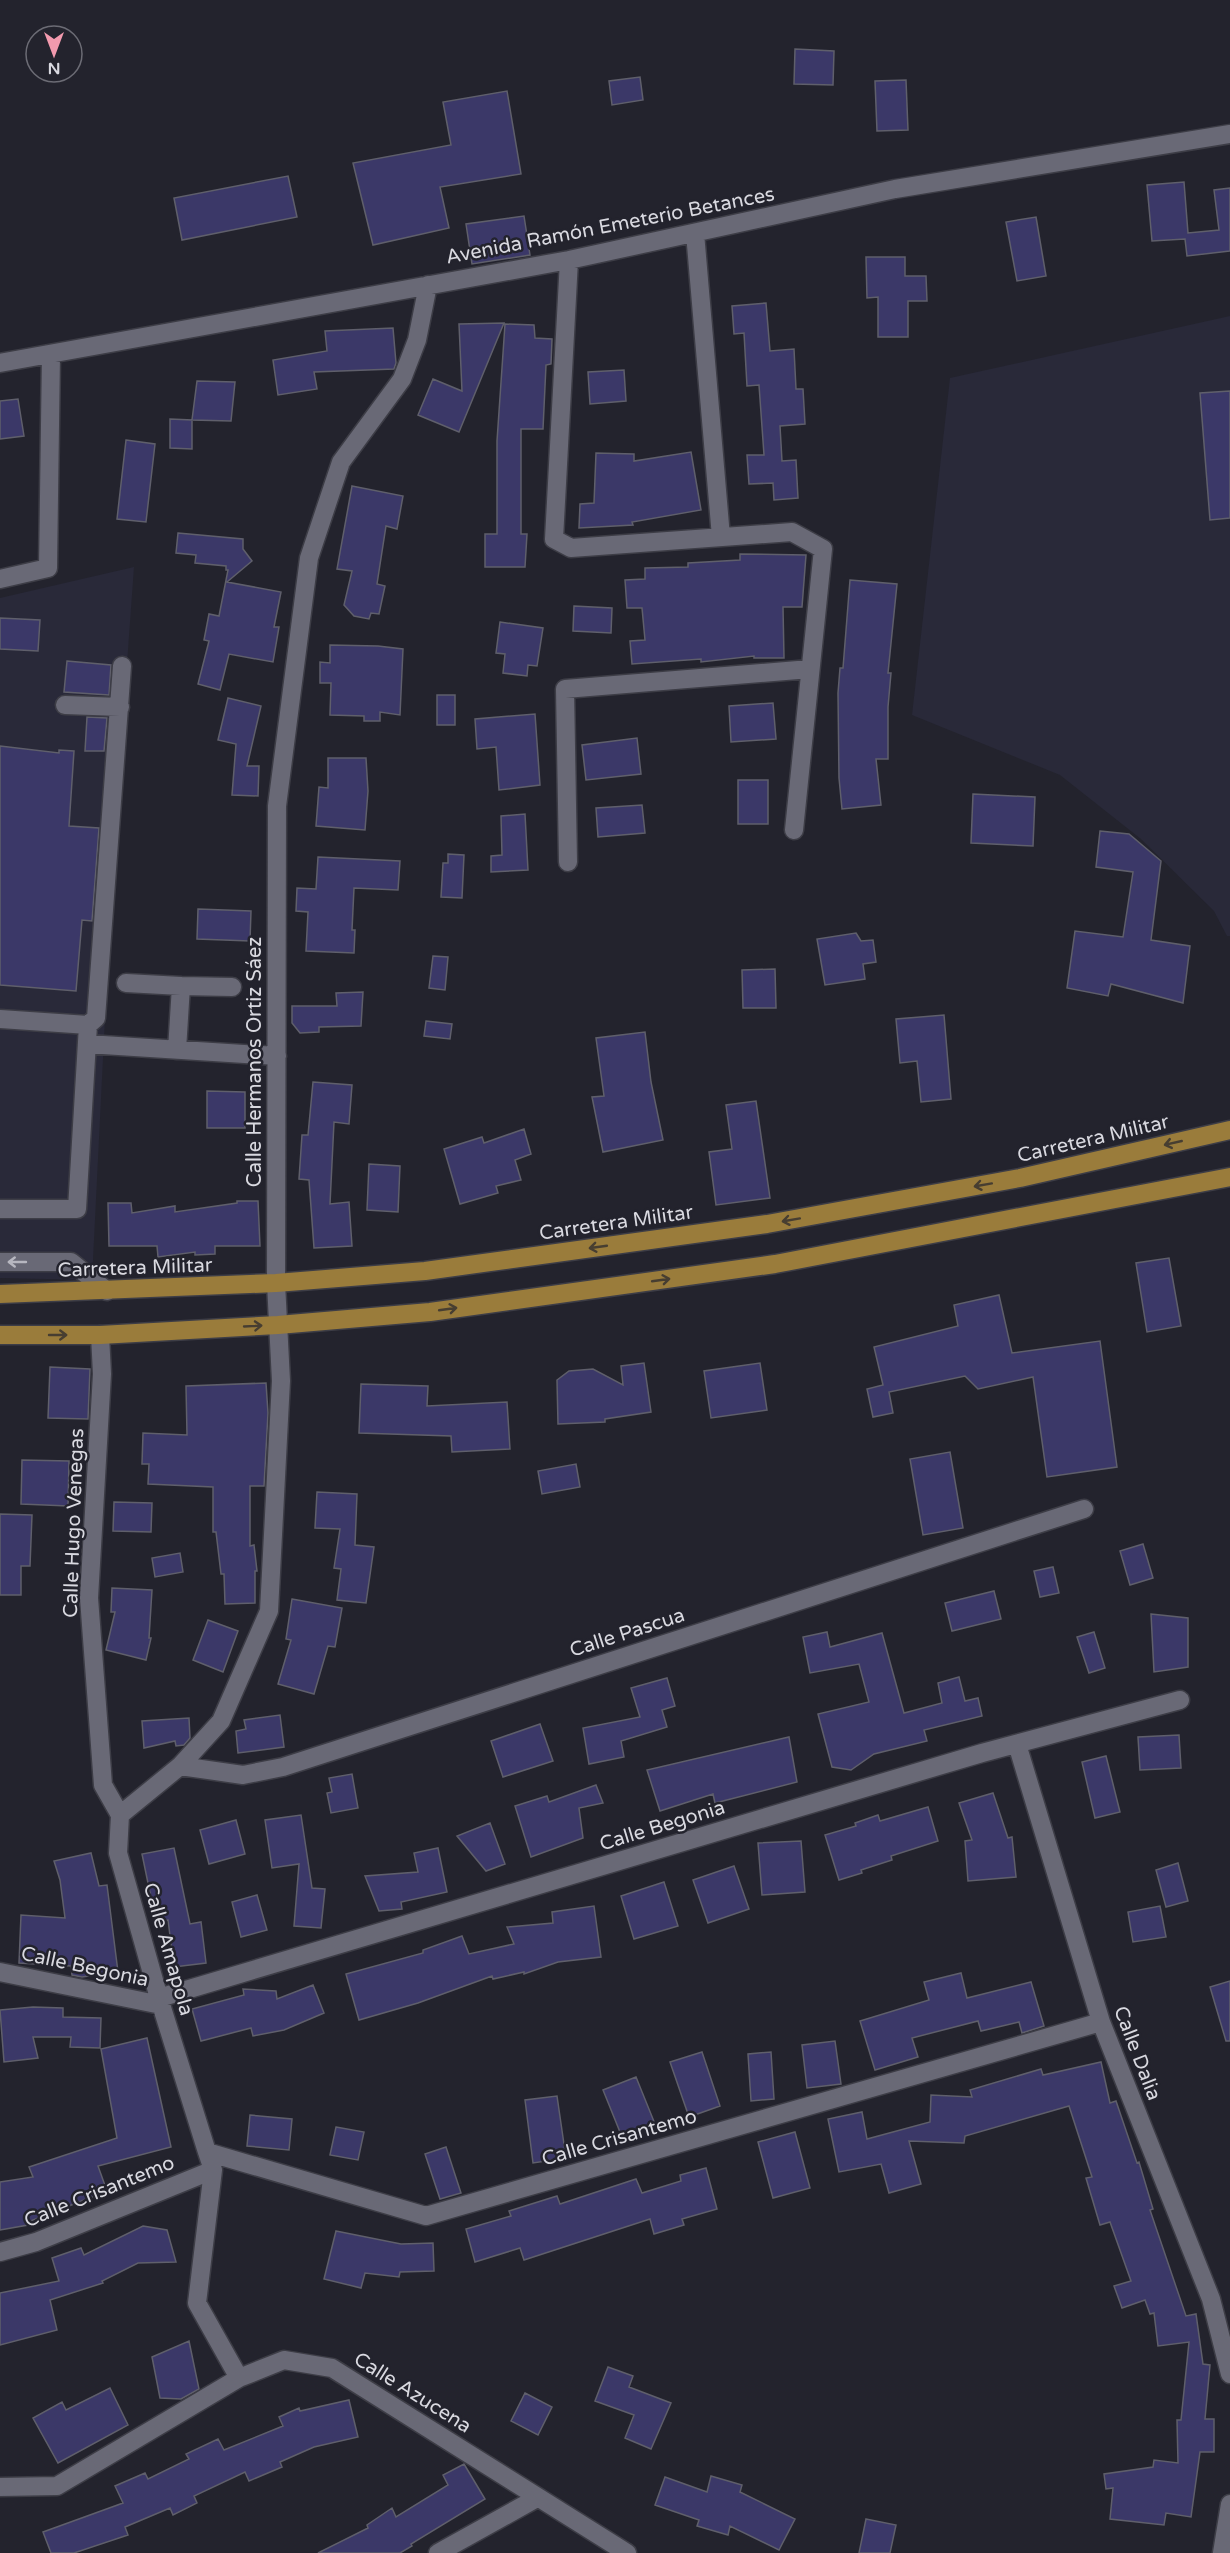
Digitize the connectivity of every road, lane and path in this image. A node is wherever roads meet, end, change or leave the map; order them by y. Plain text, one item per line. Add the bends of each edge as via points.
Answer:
1 (1230, 134) edge
2 (695, 233) junction
3 (569, 260) junction
4 (428, 285) junction
5 (51, 354) junction
6 (0, 363) edge
7 (721, 537) junction
8 (0, 579) edge
9 (122, 666) dead end
10 (810, 669) junction
11 (65, 705) dead end
12 (120, 707) junction
13 (794, 830) dead end
14 (568, 862) dead end
15 (126, 983) dead end
16 (181, 986) junction
17 (232, 987) dead end
18 (0, 1019) edge
19 (88, 1025) junction
20 (87, 1044) junction
21 (177, 1050) junction
22 (277, 1056) junction
23 (1230, 1130) edge
24 (1230, 1177) edge
25 (0, 1209) edge
26 (0, 1262) edge
27 (276, 1283) junction
28 (107, 1291) junction
29 (0, 1294) edge
30 (278, 1325) junction
31 (0, 1335) edge
32 (100, 1335) junction
33 (1084, 1509) dead end
34 (1180, 1700) dead end
35 (1017, 1744) junction
36 (180, 1766) junction
37 (120, 1815) junction
38 (0, 1972) edge
39 (160, 2002) junction
40 (1101, 2022) junction
41 (207, 2152) junction
42 (213, 2170) junction
43 (0, 2252) edge
44 (1230, 2374) edge
45 (239, 2378) junction
46 (0, 2487) edge
47 (537, 2498) junction
48 (1230, 2504) edge
49 (438, 2553) edge
50 (627, 2553) edge
51 (1222, 2553) edge

1 - 2 street, Avenida Ramón Emeterio Betances via 895,189
2 - 3 street, Avenida Ramón Emeterio Betances
2 - 7 street
3 - 4 street, Avenida Ramón Emeterio Betances
3 - 7 street via 554,539 571,548
4 - 5 street, Avenida Ramón Emeterio Betances
4 - 22 street, Calle Hermanos Ortiz Sáez via 417,340 402,379 341,462 309,558 277,806
5 - 6 street, Avenida Ramón Emeterio Betances
5 - 8 street via 48,568
7 - 10 street via 792,532 822,549
9 - 12 street
10 - 13 street
10 - 14 street via 565,689
11 - 12 street
12 - 19 street via 96,1018
15 - 16 street
16 - 17 street
16 - 21 street
18 - 19 street
19 - 20 street
20 - 21 street
20 - 25 street via 77,1209
21 - 22 street
22 - 27 street, Calle Hermanos Ortiz Sáez
23 -> 27 main road, Carretera Militar via 1020,1178 767,1224 425,1271
30 -> 24 main road via 430,1312 775,1264
28 -> 26 street via 71,1262
27 - 28 main road, Carretera Militar
27 - 30 street, Calle Hermanos Ortiz Sáez
28 - 29 main road, Carretera Militar
32 -> 30 main road
30 - 36 street, Calle Hermanos Ortiz Sáez via 281,1381 268,1611 221,1721
31 -> 32 main road
32 - 37 street, Calle Hugo Venegas via 102,1374 89,1598 103,1785
33 - 36 street, Calle Pascua via 283,1767 243,1775
34 - 35 street, Calle Begonia
35 - 39 street, Calle Begonia
35 - 40 street, Calle Dalia
36 - 37 street, Calle Hermanos Ortiz Sáez
37 - 39 street, Calle Amapola via 118,1853
38 - 39 street, Calle Begonia
39 - 41 street, Calle Amapola
40 - 41 street, Calle Crisantemo via 426,2216
40 - 44 street, Calle Dalia via 1211,2299
41 - 42 street
42 - 43 street, Calle Crisantemo via 36,2242
42 - 45 street via 197,2303
45 - 46 street, Calle Azucena via 57,2486
45 - 47 street, Calle Azucena via 284,2360 332,2368
47 - 49 street
47 - 50 street, Calle Azucena
48 - 51 street

